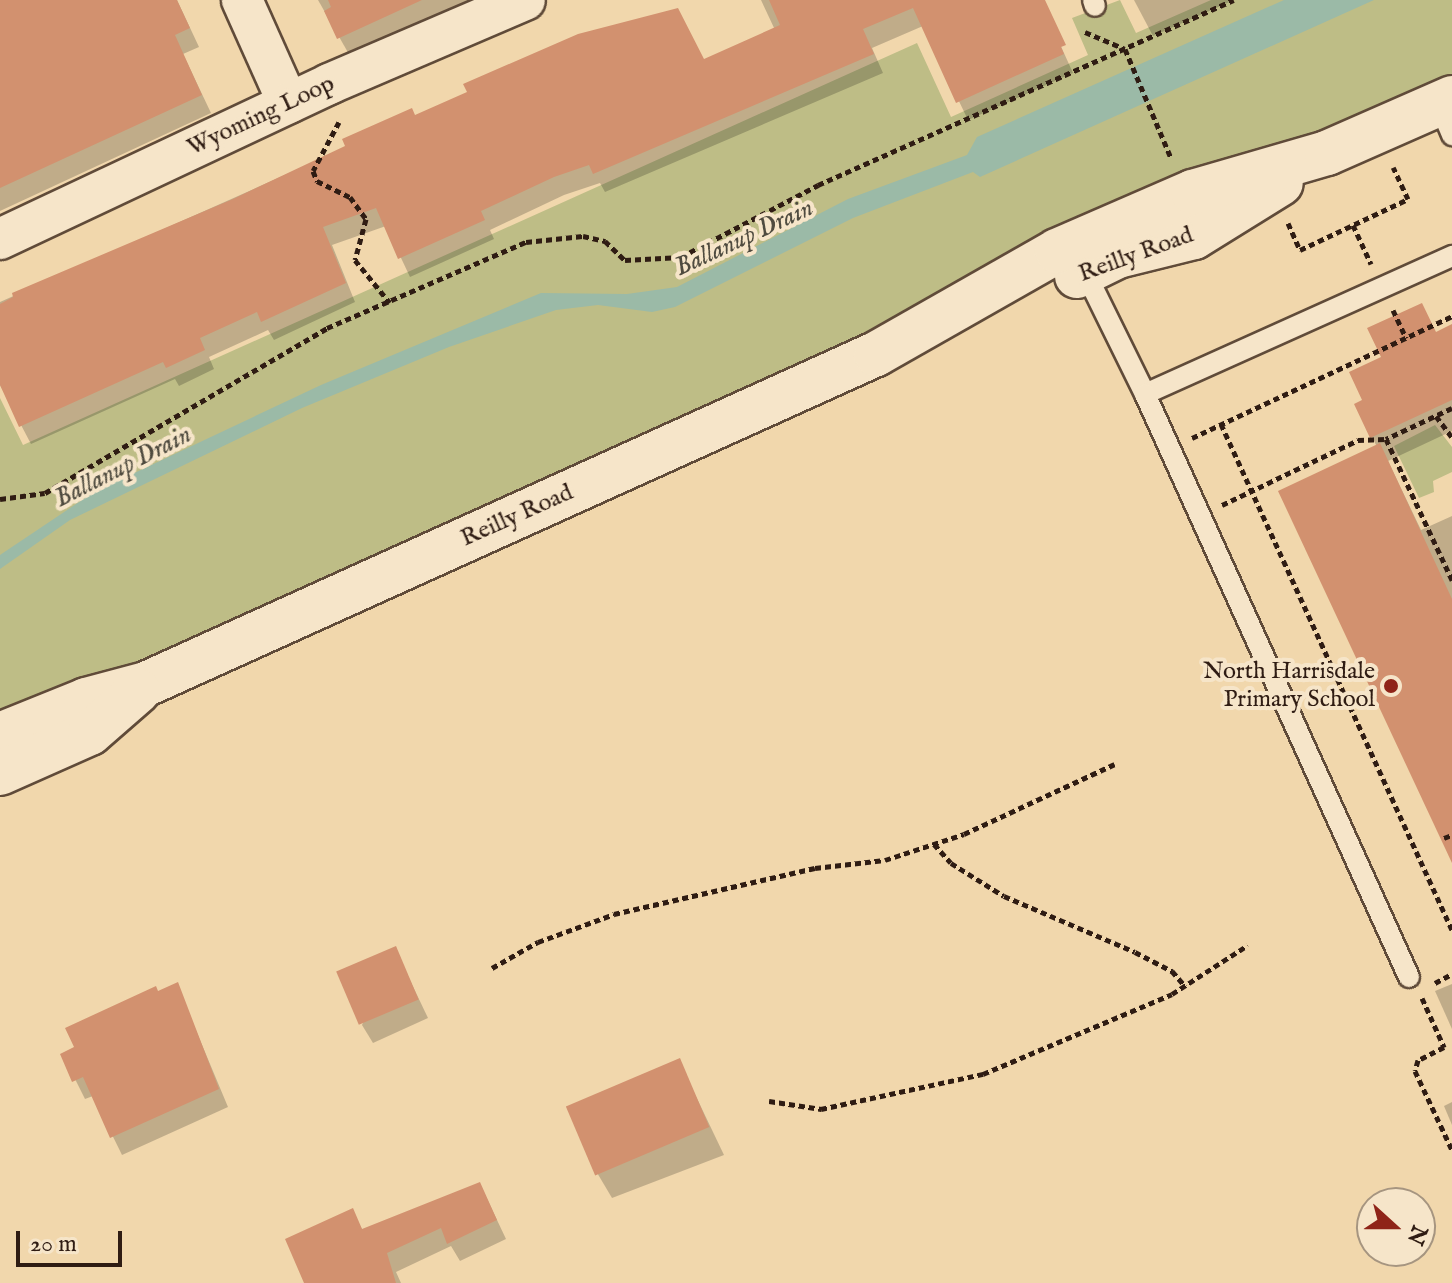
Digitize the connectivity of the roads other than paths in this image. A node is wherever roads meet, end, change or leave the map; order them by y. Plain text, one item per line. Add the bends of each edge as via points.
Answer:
1 (242, 0) edge
2 (525, 0) edge
3 (288, 103) junction
4 (1448, 113) edge
5 (1327, 153) junction
6 (0, 239) edge
7 (1452, 256) edge
8 (1085, 272) junction
9 (887, 347) junction
10 (1145, 394) junction
11 (146, 684) junction
12 (0, 735) edge
13 (0, 773) edge
14 (1414, 984) road end

1 - 3 street
2 - 3 street, Wyoming Loop
3 - 6 street, Wyoming Loop
4 - 5 street, Reilly Road
5 - 8 street, Reilly Road via 1194,237 1118,256
5 - 9 street, Reilly Road via 1193,192 1057,251
7 - 10 lane
8 - 9 street, Reilly Road via 950,330
8 - 10 lane
9 - 11 street, Reilly Road
10 - 14 lane
11 - 12 street, Reilly Road via 86,700
11 - 13 street, Reilly Road via 90,733

